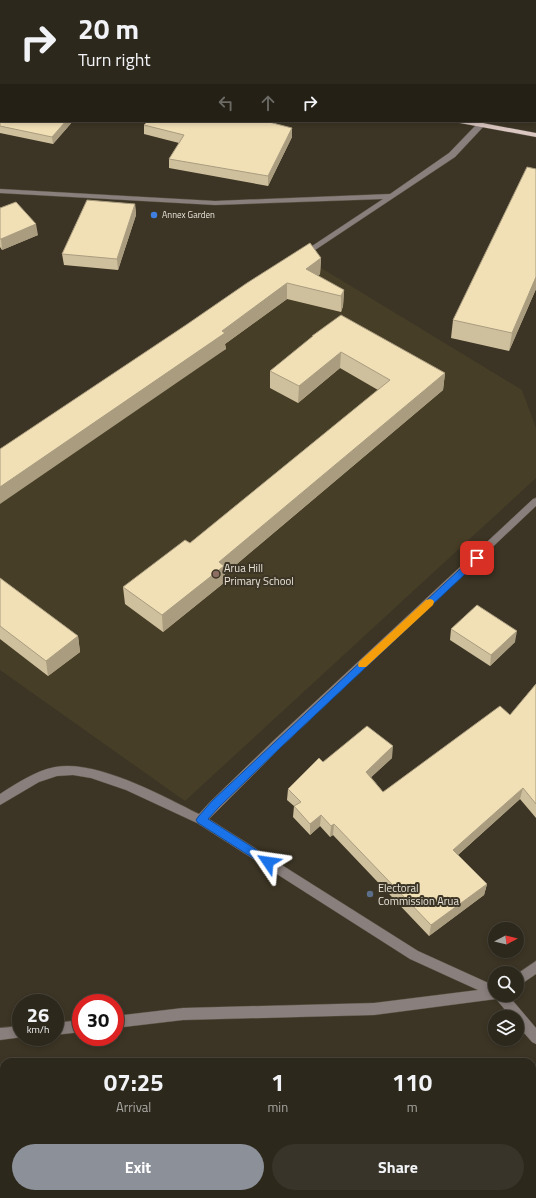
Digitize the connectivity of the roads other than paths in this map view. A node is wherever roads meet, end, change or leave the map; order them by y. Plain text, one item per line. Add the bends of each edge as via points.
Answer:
1 (465, 122) edge
2 (481, 125) junction
3 (536, 135) edge
4 (0, 191) edge
5 (392, 196) junction
6 (296, 261) edge
7 (536, 502) edge
8 (0, 800) edge
9 (201, 820) junction
10 (536, 967) edge
11 (524, 976) edge
12 (488, 990) edge
13 (488, 994) edge
14 (506, 1002) edge
15 (124, 1021) edge
16 (12, 1033) edge
17 (0, 1034) edge
18 (536, 1038) edge

1 - 2 main road
2 - 3 main road
2 - 5 street via 452,155
4 - 5 street via 215,203
5 - 6 street
7 - 9 street via 277,744
8 - 9 street via 56,771 74,770 116,781
9 - 12 street via 414,955
10 - 11 street
13 - 15 street via 374,1009 183,1014
14 - 18 street
16 - 17 street

